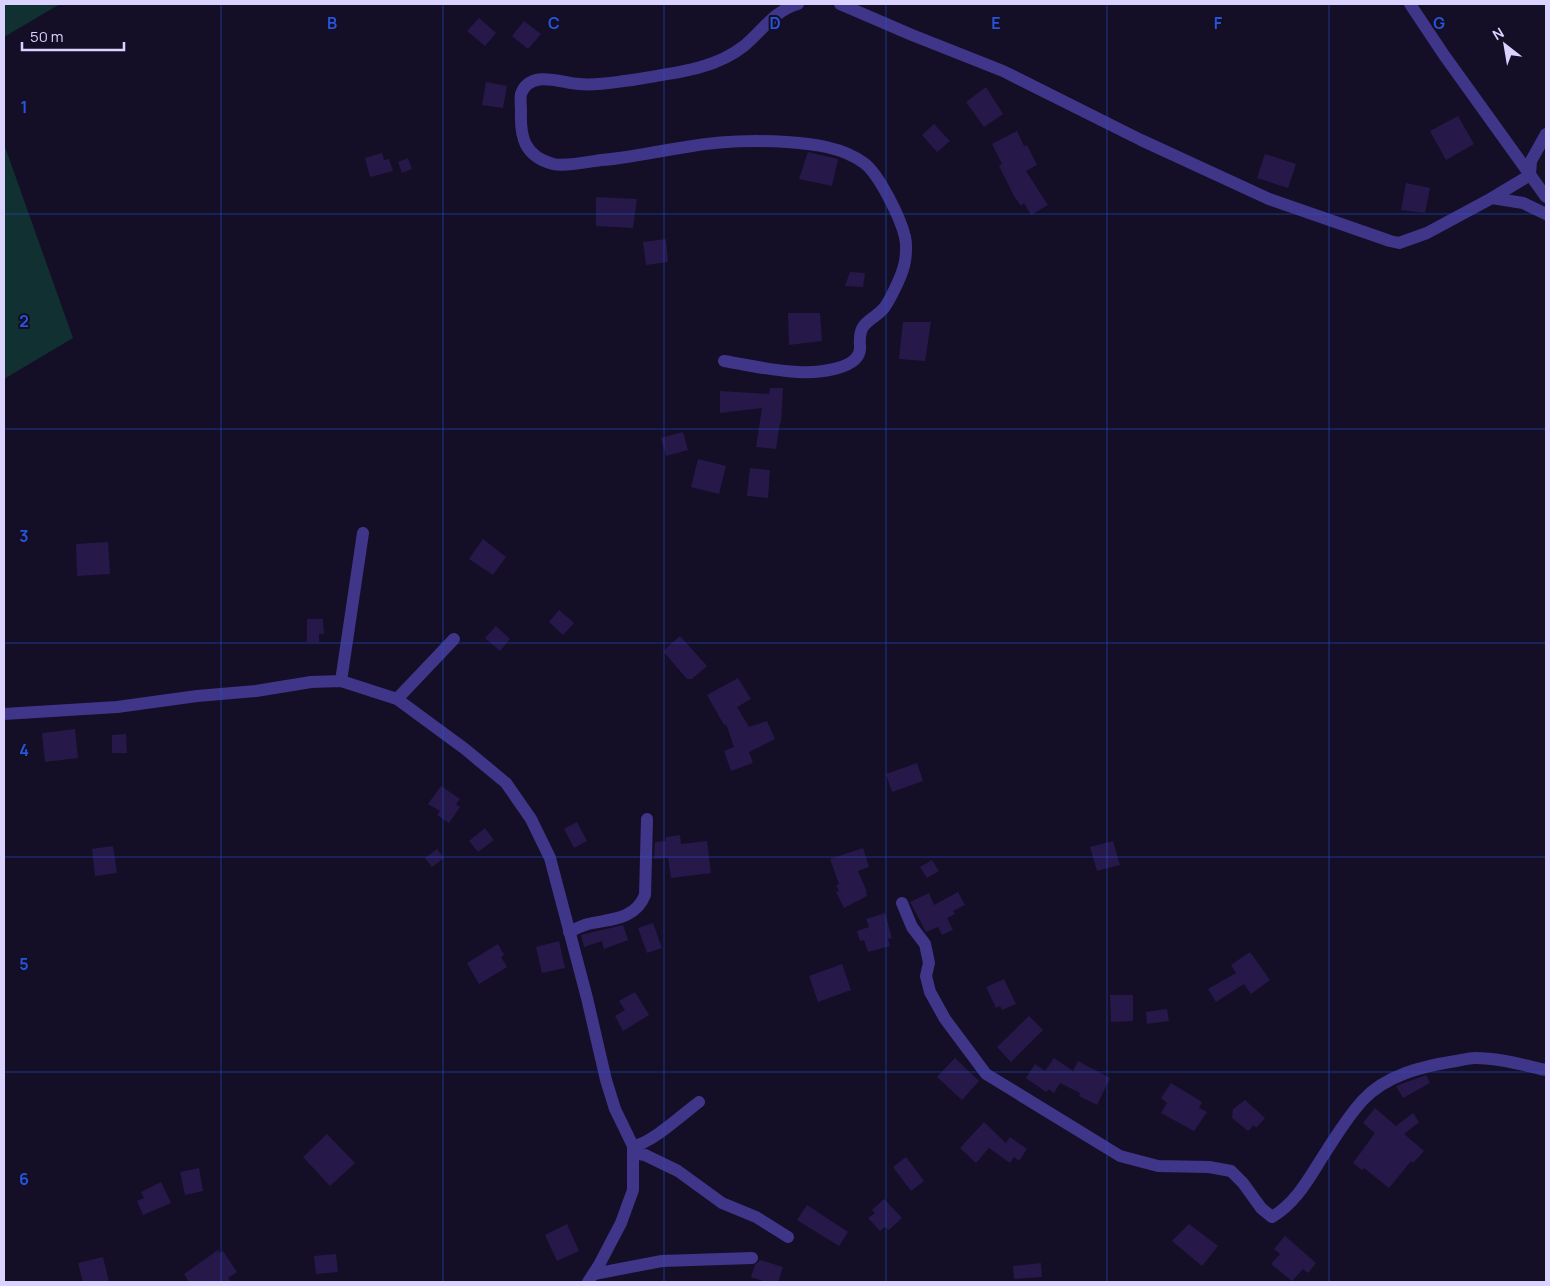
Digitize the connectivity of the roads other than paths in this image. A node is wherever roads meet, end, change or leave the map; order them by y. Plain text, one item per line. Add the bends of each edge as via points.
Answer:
1 (798, 4) edge
2 (840, 4) edge
3 (1410, 4) edge
4 (1546, 134) edge
5 (1530, 175) junction
6 (1546, 197) edge
7 (1492, 198) junction
8 (1546, 214) edge
9 (724, 361) dead end
10 (363, 532) dead end
11 (454, 639) dead end
12 (341, 681) junction
13 (397, 700) junction
14 (4, 714) edge
15 (647, 819) dead end
16 (902, 903) dead end
17 (569, 932) junction
18 (1546, 1070) edge
19 (699, 1102) dead end
20 (633, 1150) junction
21 (788, 1237) dead end
22 (752, 1258) dead end
23 (591, 1278) edge

1 - 9 street via 778,13 743,47 719,61 692,70 620,82 580,84 549,78 536,80 521,94 520,130 526,148 555,165 750,140 816,145 842,151 866,164 890,199 906,240 904,269 884,307 864,325 856,360 834,370 799,372
2 - 7 street via 1003,71 1269,199 1390,241 1399,243 1427,233
3 - 5 street
4 - 5 street via 1531,161
5 - 6 street
5 - 7 street
7 - 8 street via 1523,202
10 - 12 street
11 - 13 street
12 - 13 street
12 - 14 street via 117,707
13 - 17 street via 506,783 531,819 550,858
15 - 17 street via 645,895 642,903 622,918 587,924
16 - 18 street via 912,927 925,944 930,992 945,1019 986,1074 1120,1156 1158,1166 1231,1171 1272,1217 1283,1211 1308,1182 1364,1100 1390,1080 1435,1064 1474,1058
17 - 20 street via 606,1080
19 - 20 street
20 - 21 street via 678,1171 722,1203 756,1217
20 - 23 street via 633,1190
22 - 23 street via 662,1261

